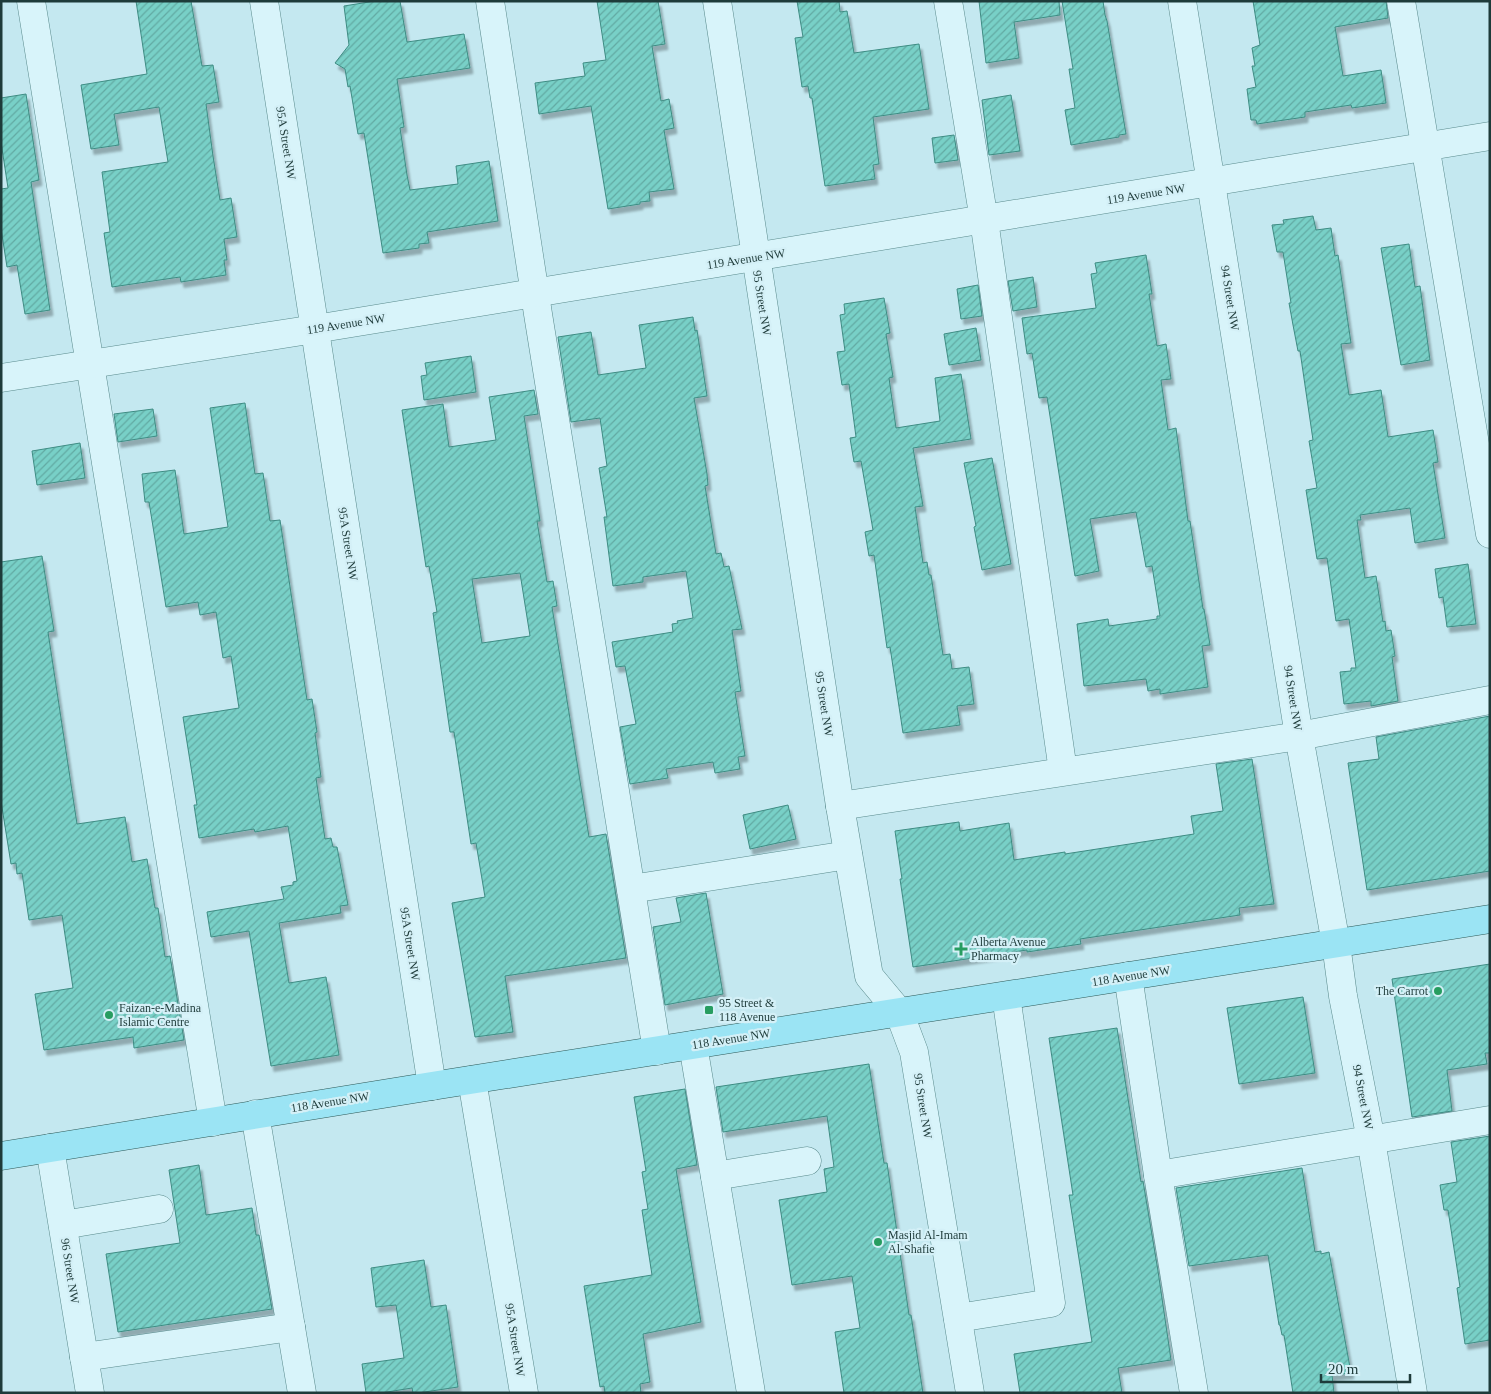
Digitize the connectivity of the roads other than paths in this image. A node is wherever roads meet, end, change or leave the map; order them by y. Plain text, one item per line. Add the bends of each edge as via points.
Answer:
1 (31, 1) edge
2 (264, 1) edge
3 (490, 1) edge
4 (717, 1) edge
5 (948, 1) edge
6 (1182, 1) edge
7 (1401, 1) edge
8 (1490, 136) edge
9 (1424, 147) junction
10 (1212, 183) junction
11 (984, 220) junction
12 (755, 257) junction
13 (535, 293) junction
14 (315, 329) junction
15 (89, 364) junction
16 (1, 378) edge
17 (1490, 534) edge
18 (1490, 700) edge
19 (1299, 736) junction
20 (1063, 772) junction
21 (840, 806) junction
22 (848, 855) junction
23 (631, 889) junction
24 (1490, 920) edge
25 (1336, 944) junction
26 (1128, 976) junction
27 (1006, 996) junction
28 (899, 1012) junction
29 (693, 1045) junction
30 (657, 1051) junction
31 (472, 1080) junction
32 (432, 1086) junction
33 (256, 1114) junction
34 (1490, 1120) edge
35 (212, 1122) junction
36 (1371, 1140) junction
37 (50, 1148) junction
38 (1, 1156) edge
39 (807, 1161) dead end
40 (1158, 1175) junction
41 (714, 1176) junction
42 (159, 1209) dead end
43 (63, 1225) junction
44 (958, 1318) junction
45 (291, 1327) junction
46 (84, 1357) junction
47 (90, 1393) edge
48 (302, 1393) edge
49 (524, 1393) edge
50 (751, 1393) edge
51 (970, 1393) edge
52 (1194, 1393) edge
53 (1413, 1393) edge

1 - 15 street
2 - 14 street, 95A Street NW
3 - 13 street
4 - 12 street, 95 Street NW
5 - 11 street
6 - 10 street, 94 Street NW
7 - 9 street
8 - 9 street, 119 Avenue NW
9 - 10 street, 119 Avenue NW
9 - 17 street
10 - 11 street, 119 Avenue NW
10 - 19 street, 94 Street NW
11 - 12 street, 119 Avenue NW
11 - 20 street
12 - 13 street, 119 Avenue NW
12 - 21 street, 95 Street NW
13 - 14 street, 119 Avenue NW
13 - 23 street
14 - 15 street, 119 Avenue NW
14 - 32 street, 95A Street NW
15 - 16 street, 119 Avenue NW
15 - 35 street
18 - 19 street
19 - 20 street
19 - 25 street, 94 Street NW
20 - 21 street
21 - 22 street, 95 Street NW
22 - 23 street
22 - 28 street, 95 Street NW via 869,976
23 - 30 street
24 - 25 main road, 118 Avenue NW
25 - 26 main road, 118 Avenue NW
25 - 36 street, 94 Street NW
26 - 27 main road, 118 Avenue NW
26 - 40 street
27 - 28 main road, 118 Avenue NW
27 - 44 street via 1051,1303
28 - 29 main road, 118 Avenue NW
28 - 44 street, 95 Street NW via 914,1052
29 - 30 main road, 118 Avenue NW
29 - 41 street
30 - 31 main road, 118 Avenue NW
31 - 32 main road, 118 Avenue NW
31 - 49 street, 95A Street NW
32 - 33 main road, 118 Avenue NW
33 - 35 main road, 118 Avenue NW
33 - 45 street
34 - 36 street
35 - 37 main road, 118 Avenue NW
36 - 40 street
36 - 53 street, 94 Street NW
37 - 38 main road, 118 Avenue NW
37 - 43 street, 96 Street NW
39 - 41 street
40 - 52 street
41 - 50 street
42 - 43 street
43 - 46 street, 96 Street NW
44 - 51 street, 95 Street NW
45 - 46 street
45 - 48 street
46 - 47 street, 96 Street NW

